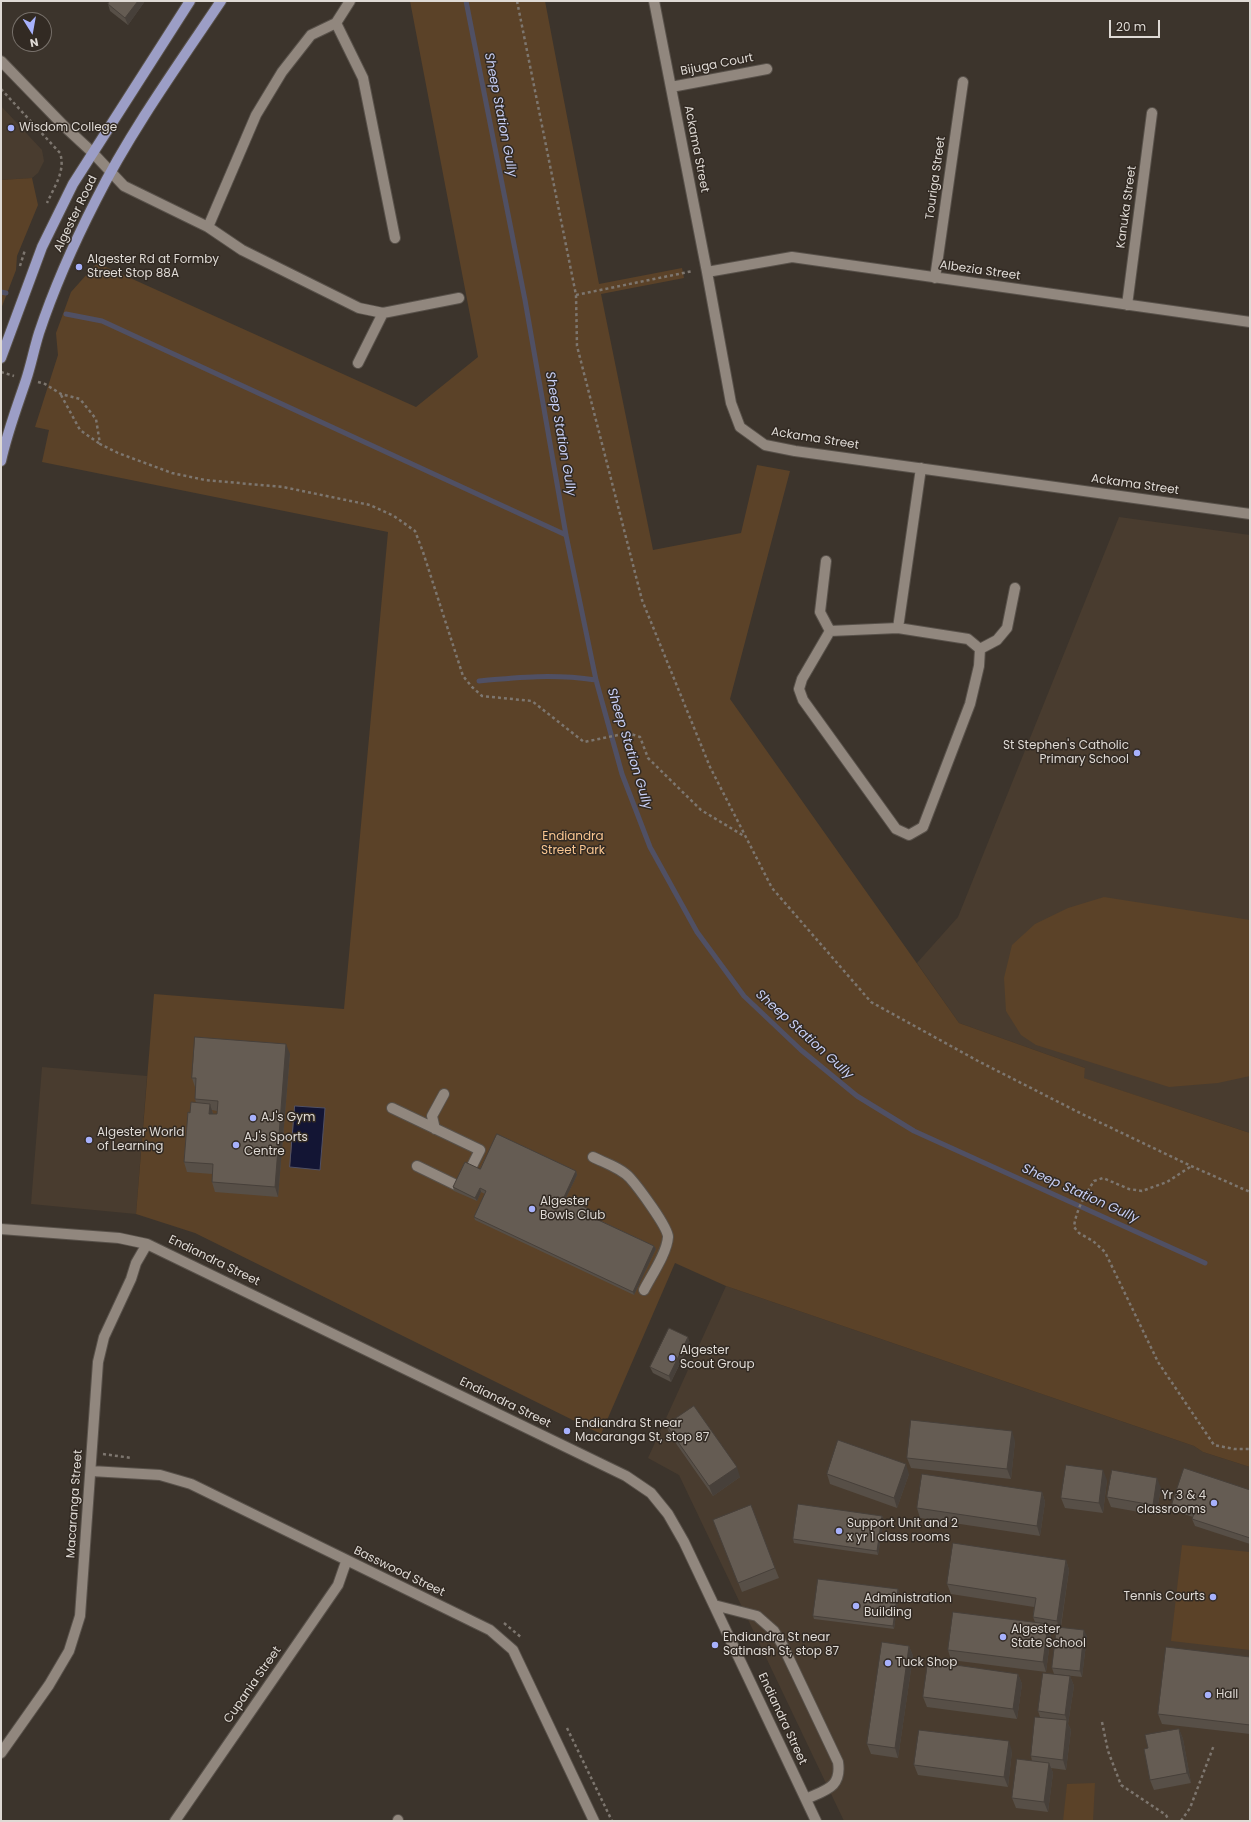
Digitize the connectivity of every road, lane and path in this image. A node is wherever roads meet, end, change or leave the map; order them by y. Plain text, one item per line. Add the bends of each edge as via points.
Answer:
1 (190, 1) edge
2 (221, 1) edge
3 (350, 1) edge
4 (517, 1) edge
5 (654, 1) edge
6 (336, 23) junction
7 (1, 61) edge
8 (767, 69) dead end
9 (963, 82) dead end
10 (671, 87) junction
11 (1, 89) edge
12 (1152, 113) dead end
13 (92, 152) junction
14 (111, 173) junction
15 (45, 206) dead end
16 (208, 227) junction
17 (395, 238) dead end
18 (27, 246) dead end
19 (19, 269) dead end
20 (708, 272) junction
21 (935, 278) junction
22 (576, 295) junction
23 (459, 298) dead end
24 (1127, 304) junction
25 (383, 313) junction
26 (1250, 322) edge
27 (1, 358) edge
28 (358, 363) dead end
29 (1, 372) edge
30 (26, 379) junction
31 (61, 394) junction
32 (100, 444) junction
33 (1, 461) edge
34 (921, 468) junction
35 (1250, 514) edge
36 (826, 562) dead end
37 (1015, 588) dead end
38 (898, 628) junction
39 (830, 631) junction
40 (980, 649) junction
41 (745, 837) junction
42 (444, 1094) dead end
43 (392, 1108) dead end
44 (434, 1129) junction
45 (593, 1157) dead end
46 (417, 1166) dead end
47 (1191, 1166) junction
48 (471, 1168) edge
49 (456, 1185) edge
50 (1250, 1192) edge
51 (1, 1228) edge
52 (147, 1244) junction
53 (644, 1290) dead end
54 (1250, 1449) edge
55 (91, 1471) junction
56 (346, 1562) junction
57 (714, 1605) junction
58 (1102, 1722) dead end
59 (1214, 1745) dead end
60 (1, 1753) edge
61 (806, 1799) junction
62 (175, 1821) edge
63 (594, 1821) edge
64 (816, 1821) edge
65 (1169, 1821) edge
66 (1181, 1821) edge

1 - 13 main road, Algester Road
2 - 14 main road, Algester Road
3 - 6 street
4 - 22 path
5 - 10 street, Ackama Street
6 - 16 street via 311,36 282,72 256,115
6 - 17 street via 364,78
7 - 13 street
8 - 10 street, Bijuga Court
9 - 21 street, Touriga Street
10 - 20 street, Ackama Street
11 - 15 path via 60,153 62,170
12 - 24 street, Kanuka Street
13 - 14 street
13 - 27 main road, Algester Road via 42,247
14 - 16 street via 132,191
14 - 30 main road, Algester Road via 90,211 57,284
16 - 25 street via 242,250 360,308
18 - 19 path via 20,260
20 - 21 street, Albezia Street via 792,257
20 - 22 path via 695,271
20 - 34 street, Ackama Street via 731,403 740,427 765,445
21 - 24 street, Albezia Street
22 - 41 path via 577,346 642,600 710,766
23 - 25 street
24 - 26 street, Albezia Street
25 - 28 street
29 - 30 path
30 - 31 path via 45,384
30 - 33 main road, Algester Road via 6,436
31 - 32 path via 80,430
31 - 32 path via 80,399 96,419
32 - 41 path via 172,473 205,480 283,487 370,505 394,516 415,531 463,676 472,687 482,696 532,701 584,742 628,733 640,737 648,758 701,810
34 - 35 street, Ackama Street
34 - 38 street
36 - 39 street via 820,612
37 - 40 street via 1006,628 997,640
38 - 39 street
38 - 40 street via 968,639
39 - 40 street via 802,679 799,689 803,700 896,829 909,836 923,827 970,704 979,666
41 - 47 path via 772,888 871,1002 1078,1112
42 - 44 street via 432,1116
43 - 44 street
44 - 48 street via 480,1150
45 - 53 street via 630,1178 662,1221 668,1236 666,1247
46 - 49 street
47 - 50 path
47 - 54 path via 1167,1182 1142,1191 1129,1189 1103,1178 1094,1180 1084,1196 1074,1227 1105,1252 1158,1362 1214,1445
51 - 52 street, Endiandra Street via 119,1238
52 - 55 street, Macaranga Street via 136,1263 104,1337 98,1362
52 - 57 street, Endiandra Street via 626,1476 651,1493 668,1514
55 - 56 street, Basswood Street via 160,1475 190,1484
55 - 60 street, Macaranga Street via 80,1616 69,1651 49,1685
56 - 62 street, Cupania Street via 338,1585
56 - 63 street, Basswood Street via 490,1630 513,1650
57 - 61 street, Endiandra Street
57 - 61 street via 757,1616 774,1631 783,1646 838,1762 840,1774 832,1786
58 - 65 path via 1108,1751 1121,1785 1166,1815
59 - 66 path via 1190,1808
61 - 64 street, Endiandra Street

